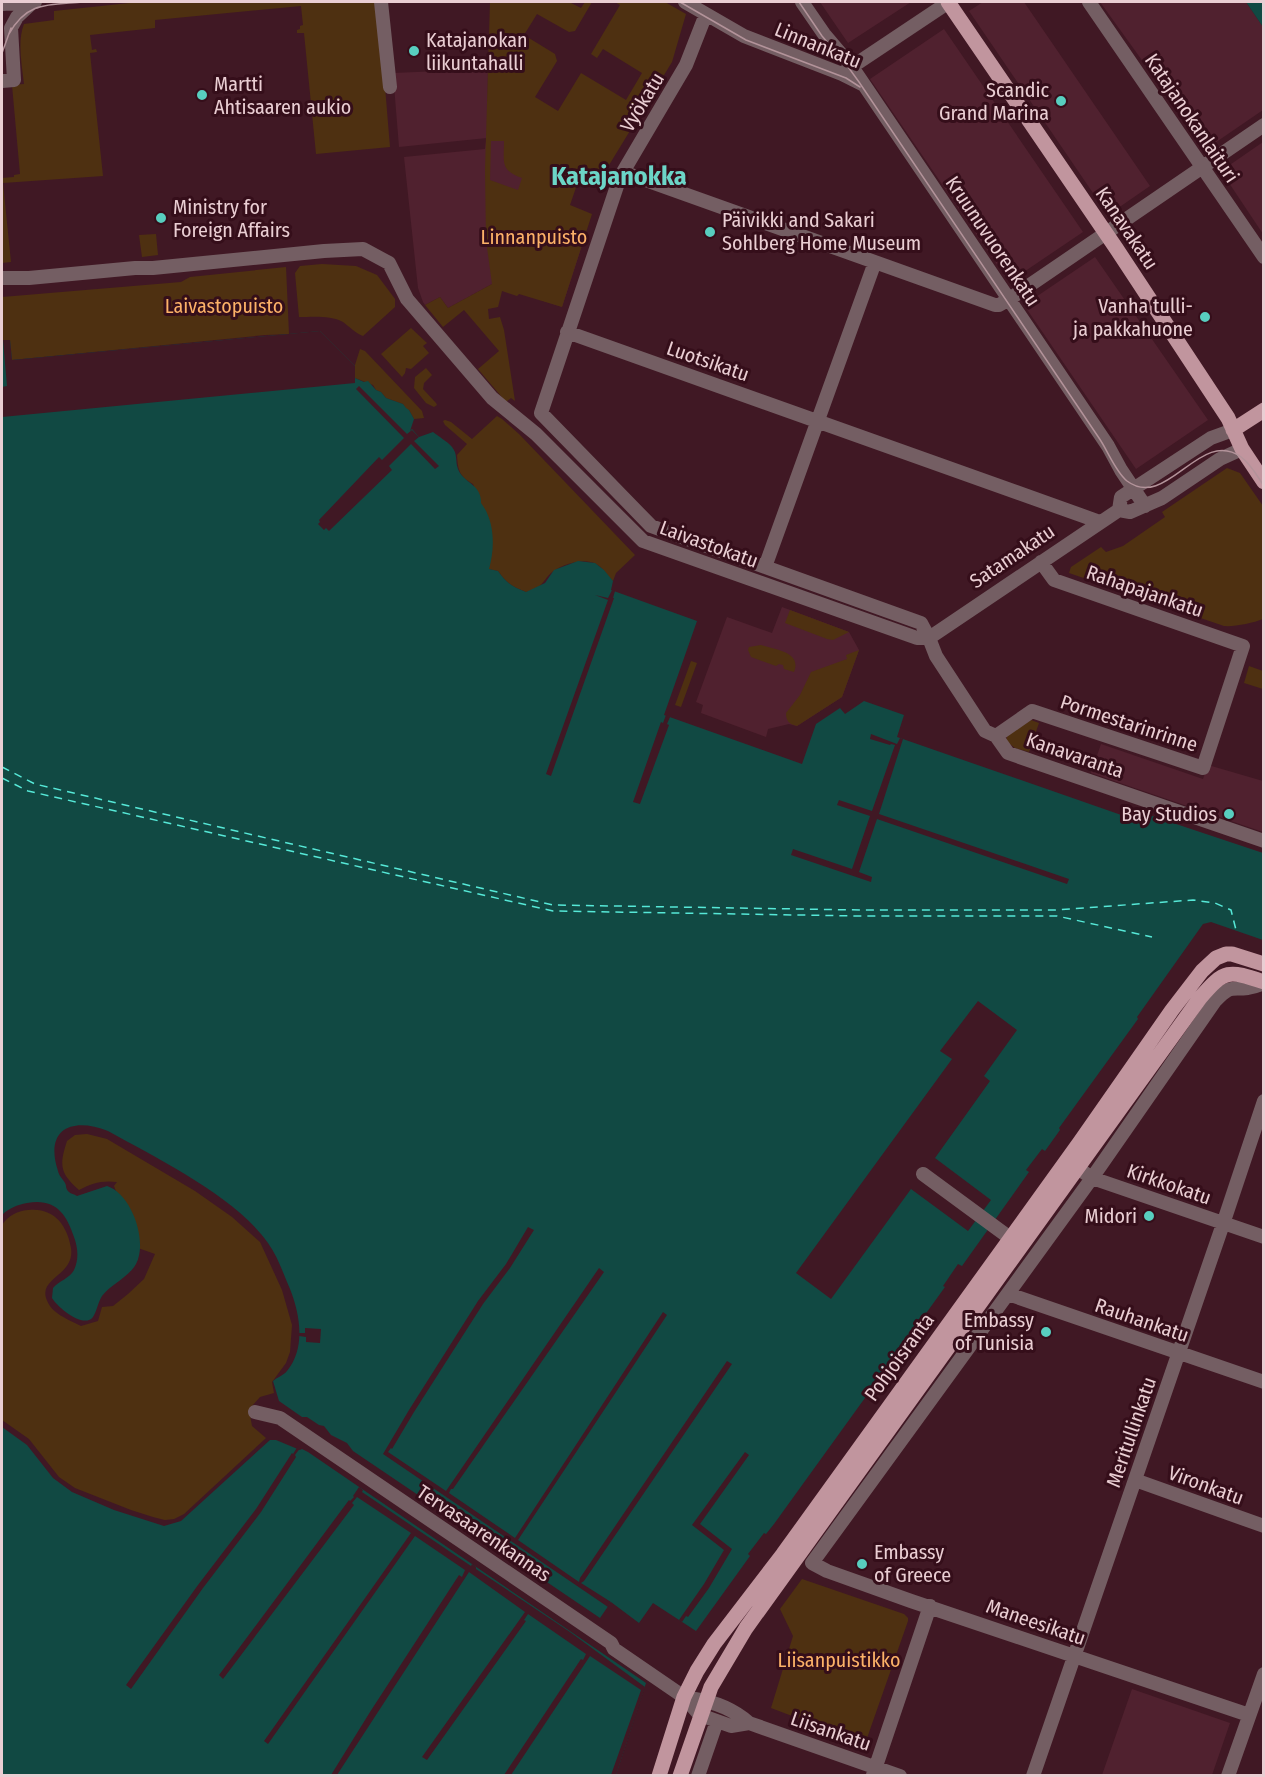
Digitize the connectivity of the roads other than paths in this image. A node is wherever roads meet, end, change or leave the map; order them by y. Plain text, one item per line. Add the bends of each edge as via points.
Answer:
1 (34, 2) edge
2 (381, 2) edge
3 (685, 2) edge
4 (697, 2) edge
5 (802, 2) edge
6 (948, 2) edge
7 (1089, 2) edge
8 (4, 4) edge
9 (706, 14) junction
10 (847, 70) junction
11 (2, 81) edge
12 (390, 87) dead end
13 (1263, 125) edge
14 (1203, 167) junction
15 (623, 172) junction
16 (1106, 233) junction
17 (1263, 257) edge
18 (875, 262) junction
19 (3, 278) edge
20 (1009, 299) junction
21 (567, 332) junction
22 (1263, 410) edge
23 (541, 413) joint
24 (818, 420) junction
25 (1233, 430) junction
26 (1242, 449) junction
27 (1263, 482) edge
28 (1134, 489) junction
29 (1145, 506) junction
30 (1119, 510) junction
31 (1100, 522) junction
32 (1041, 562) junction
33 (765, 567) junction
34 (929, 638) junction
35 (1244, 646) joint
36 (996, 736) junction
37 (1263, 841) edge
38 (1263, 964) edge
39 (1205, 981) junction
40 (1263, 983) edge
41 (1263, 1101) edge
42 (1072, 1164) junction
43 (923, 1174) dead end
44 (1092, 1178) junction
45 (1223, 1224) junction
46 (1263, 1237) edge
47 (1010, 1238) junction
48 (1008, 1294) junction
49 (1179, 1353) junction
50 (1263, 1382) edge
51 (255, 1412) dead end
52 (1135, 1480) junction
53 (1263, 1526) edge
54 (930, 1606) junction
55 (1075, 1655) junction
56 (1263, 1674) edge
57 (684, 1697) junction
58 (703, 1708) junction
59 (1249, 1715) junction
60 (717, 1721) junction
61 (749, 1723) junction
62 (874, 1771) edge
63 (659, 1776) edge
64 (680, 1776) edge
65 (698, 1776) edge
66 (900, 1776) edge
67 (1033, 1776) edge
68 (1228, 1776) edge

1 - 8 street
1 - 11 street via 11,28 14,80
2 - 12 street
3 - 9 street
4 - 9 street, Linnankatu
5 - 10 street, Kruunuvuorenkatu
6 - 10 street
6 - 16 main road, Kanavakatu
7 - 14 street, Katajanokanlaituri
9 - 10 street, Linnankatu via 758,42
9 - 15 street, Vyökatu via 686,65
10 - 20 street, Kruunuvuorenkatu via 865,87
13 - 14 street
14 - 16 street
14 - 17 street, Katajanokanlaituri
15 - 18 street
15 - 21 street, Vyökatu
16 - 20 street
16 - 25 main road, Kanavakatu
18 - 20 street via 986,303 999,305
18 - 24 street
19 - 34 street, Laivastokatu via 363,249 389,263 408,298 492,398 536,434 643,541 917,638
20 - 28 street, Kruunuvuorenkatu
21 - 23 street, Vyökatu
21 - 24 street, Luotsikatu
22 - 25 main road, Satamakatu
23 - 33 street, Laivastokatu via 651,526
24 - 31 street, Luotsikatu
24 - 33 street
25 - 26 main road, Kanavakatu
25 - 28 street, Satamakatu via 1211,438
26 - 27 main road, Kanavakatu
26 - 29 street, Satamakatu
28 - 29 street, Kruunuvuorenkatu
28 - 30 street, Satamakatu via 1121,498
29 - 30 street, Satamakatu via 1131,512
30 - 31 street, Satamakatu
31 - 32 street, Satamakatu
32 - 34 street, Satamakatu
32 - 35 street, Rahapajankatu via 1054,580
33 - 34 street, Laivastokatu via 921,623
34 - 36 street, Kanavaranta via 936,656 985,731
35 - 36 street, Pormestarinrinne via 1203,768 1032,711
36 - 37 street, Kanavaranta via 1008,753
38 - 39 main road, Pohjoisranta via 1226,954 1212,961
39 - 40 main road via 1229,974
39 - 42 main road, Pohjoisranta via 1172,1010
40 - 44 street via 1229,989 1215,1001
41 - 45 street, Meritullinkatu
42 - 44 street, Kirkkokatu
42 - 47 main road, Pohjoisranta
42 - 58 main road, Pohjoisranta via 766,1599 732,1650
43 - 47 street
44 - 45 street, Kirkkokatu
44 - 48 street
45 - 46 street, Kirkkokatu
45 - 49 street, Meritullinkatu
47 - 57 main road, Pohjoisranta via 714,1644
48 - 49 street, Rauhankatu
48 - 54 street, Maneesikatu via 812,1563
49 - 50 street, Rauhankatu
49 - 52 street, Meritullinkatu
51 - 57 street, Tervasaarenkannas via 280,1418
52 - 53 street, Vironkatu
52 - 55 street, Meritullinkatu
54 - 55 street, Maneesikatu
54 - 62 street
55 - 59 street, Maneesikatu
55 - 67 street, Meritullinkatu
56 - 59 street
57 - 58 street, Liisankatu
57 - 63 main road, Pohjoisranta
58 - 60 street, Liisankatu
58 - 61 street, Liisankatu via 735,1711
58 - 64 main road, Pohjoisranta
59 - 68 street
60 - 61 street, Liisankatu via 730,1726
60 - 65 street
61 - 62 street, Liisankatu
62 - 66 street, Liisankatu

